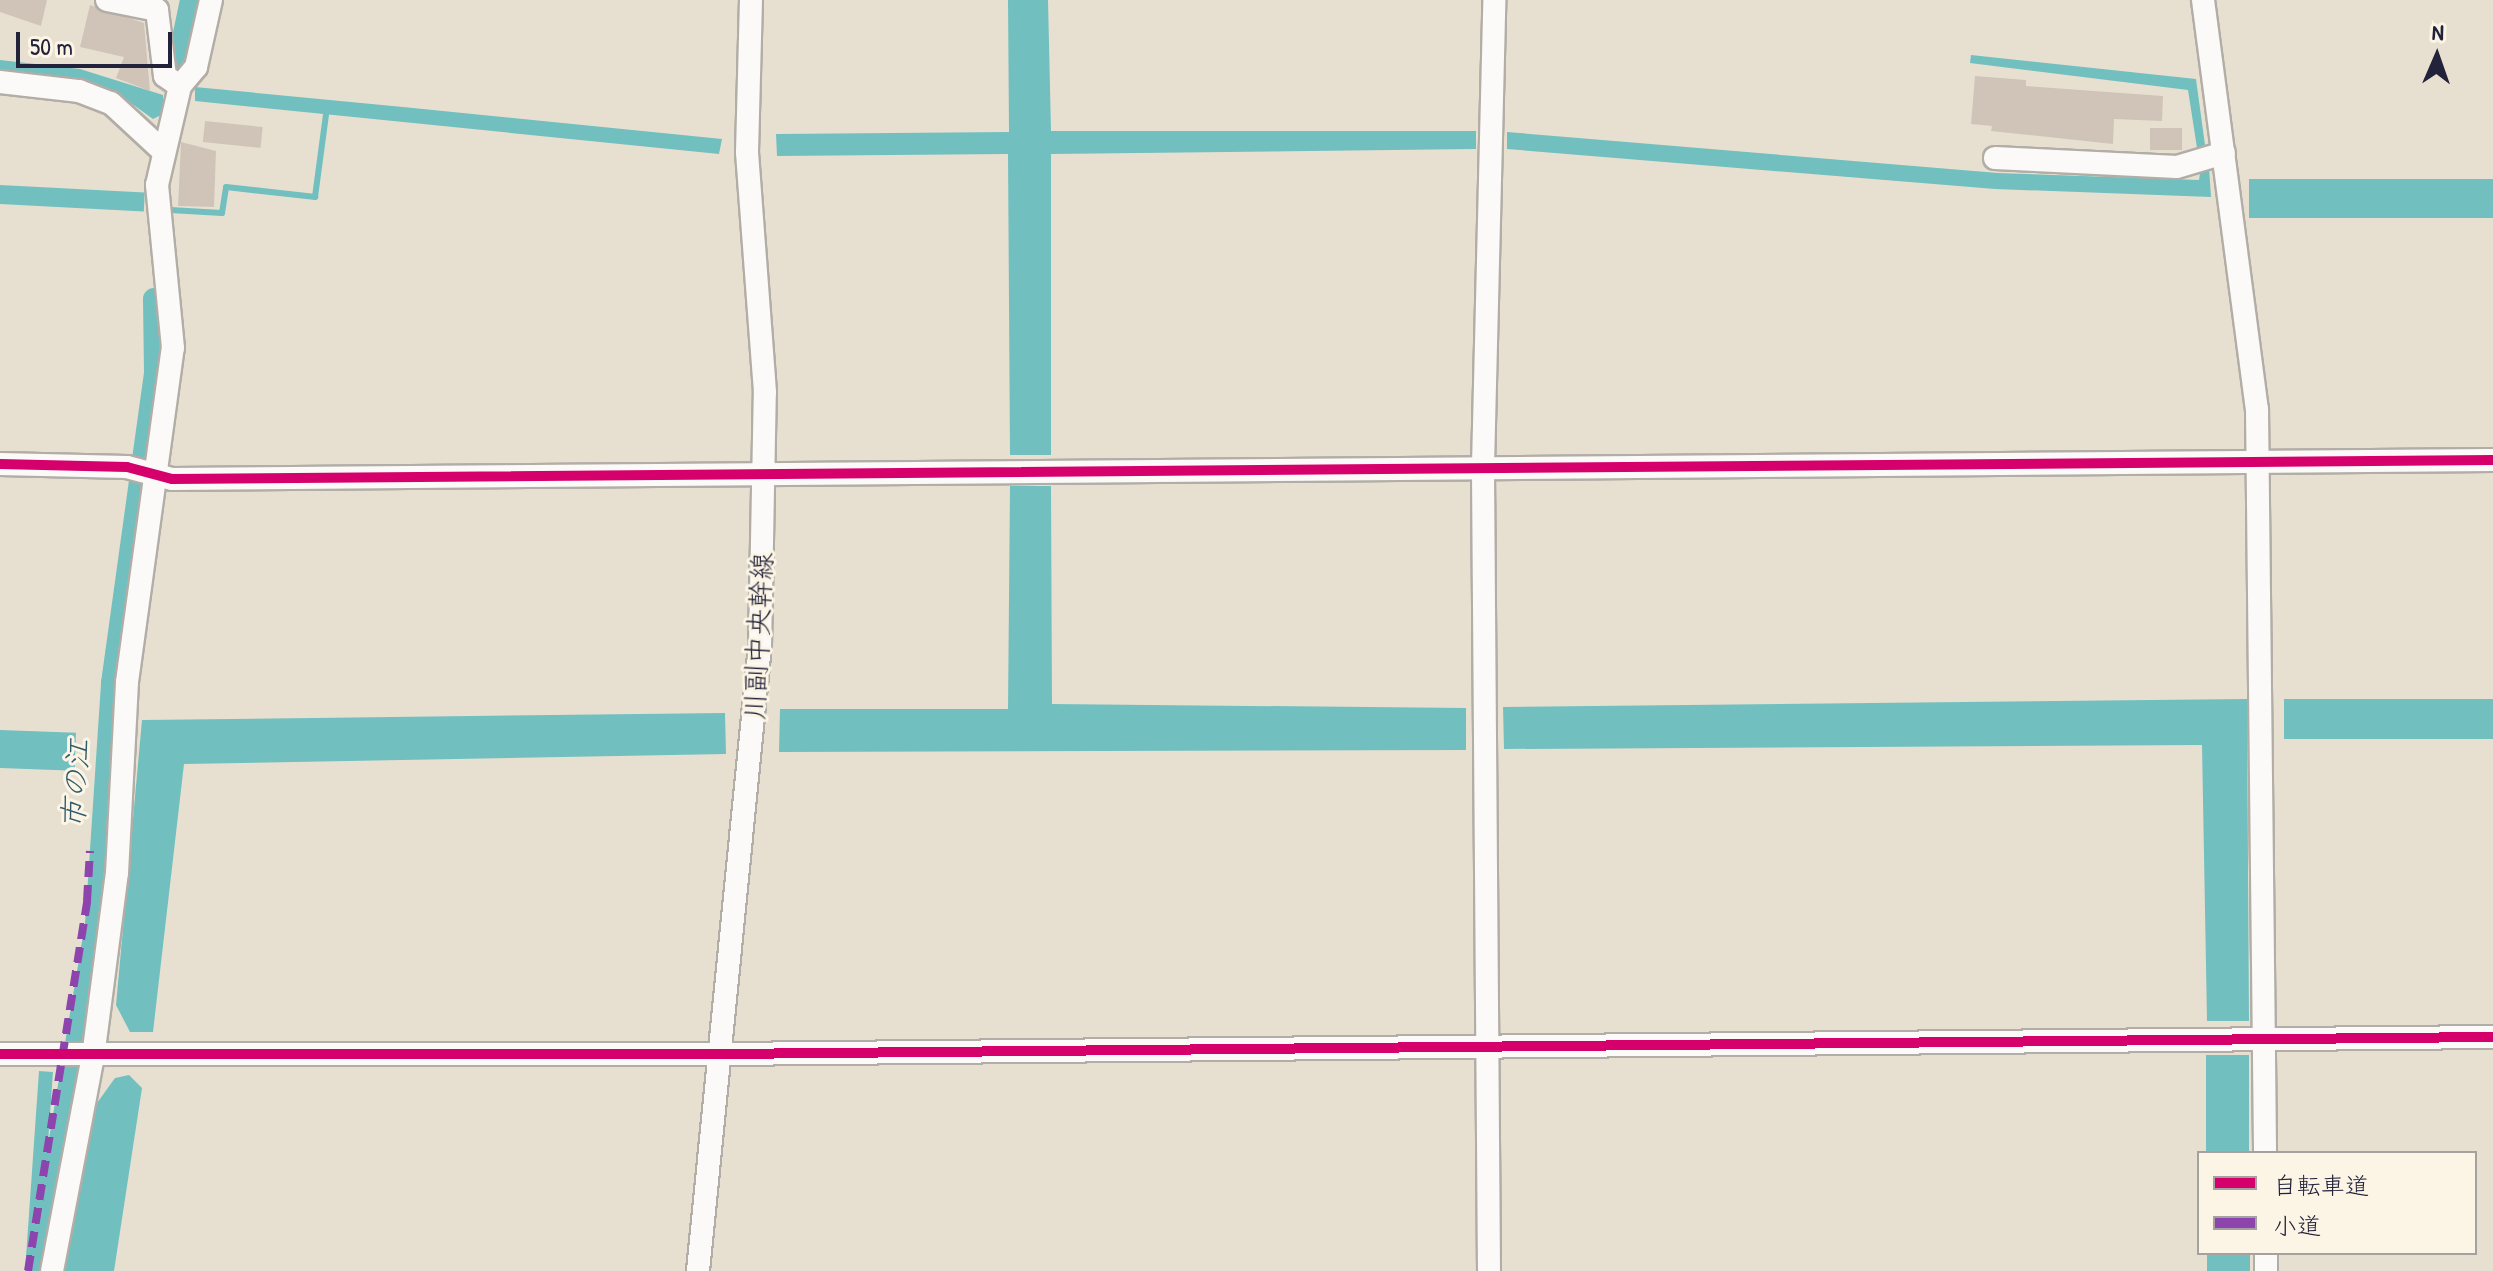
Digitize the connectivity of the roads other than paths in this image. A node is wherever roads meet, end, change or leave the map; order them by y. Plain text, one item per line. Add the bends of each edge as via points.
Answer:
1 (107, 0) edge
2 (211, 0) edge
3 (751, 0) edge
4 (1494, 0) edge
5 (2203, 0) edge
6 (0, 82) edge
7 (180, 86) junction
8 (162, 150) junction
9 (2224, 153) junction
10 (1995, 158) dead end
11 (2493, 460) edge
12 (2260, 463) junction
13 (0, 464) edge
14 (1483, 466) junction
15 (155, 472) junction
16 (765, 474) junction
17 (2265, 1037) junction
18 (2493, 1037) edge
19 (1486, 1045) junction
20 (0, 1054) edge
21 (722, 1054) junction
22 (93, 1057) junction
23 (2265, 1151) edge
24 (52, 1271) edge
25 (698, 1271) edge
26 (1489, 1271) edge

1 - 7 street via 157,10 165,76
2 - 7 street via 196,67
3 - 16 street, 川副中央幹線 via 747,152 765,392
4 - 14 street
5 - 9 street
6 - 8 street via 79,91 111,103
7 - 8 street
8 - 15 street via 159,251 173,348
9 - 10 street via 2177,167
9 - 12 street
11 - 12 street
12 - 14 street
12 - 17 street
13 - 15 street
14 - 16 street
14 - 19 street
15 - 16 street via 172,479
15 - 22 street via 127,682 117,873
16 - 21 street, 川副中央幹線 via 760,645
17 - 18 street
17 - 19 street
17 - 23 street
19 - 21 street
19 - 26 street
20 - 22 street
21 - 22 street
21 - 25 street, 川副中央幹線
22 - 24 street

